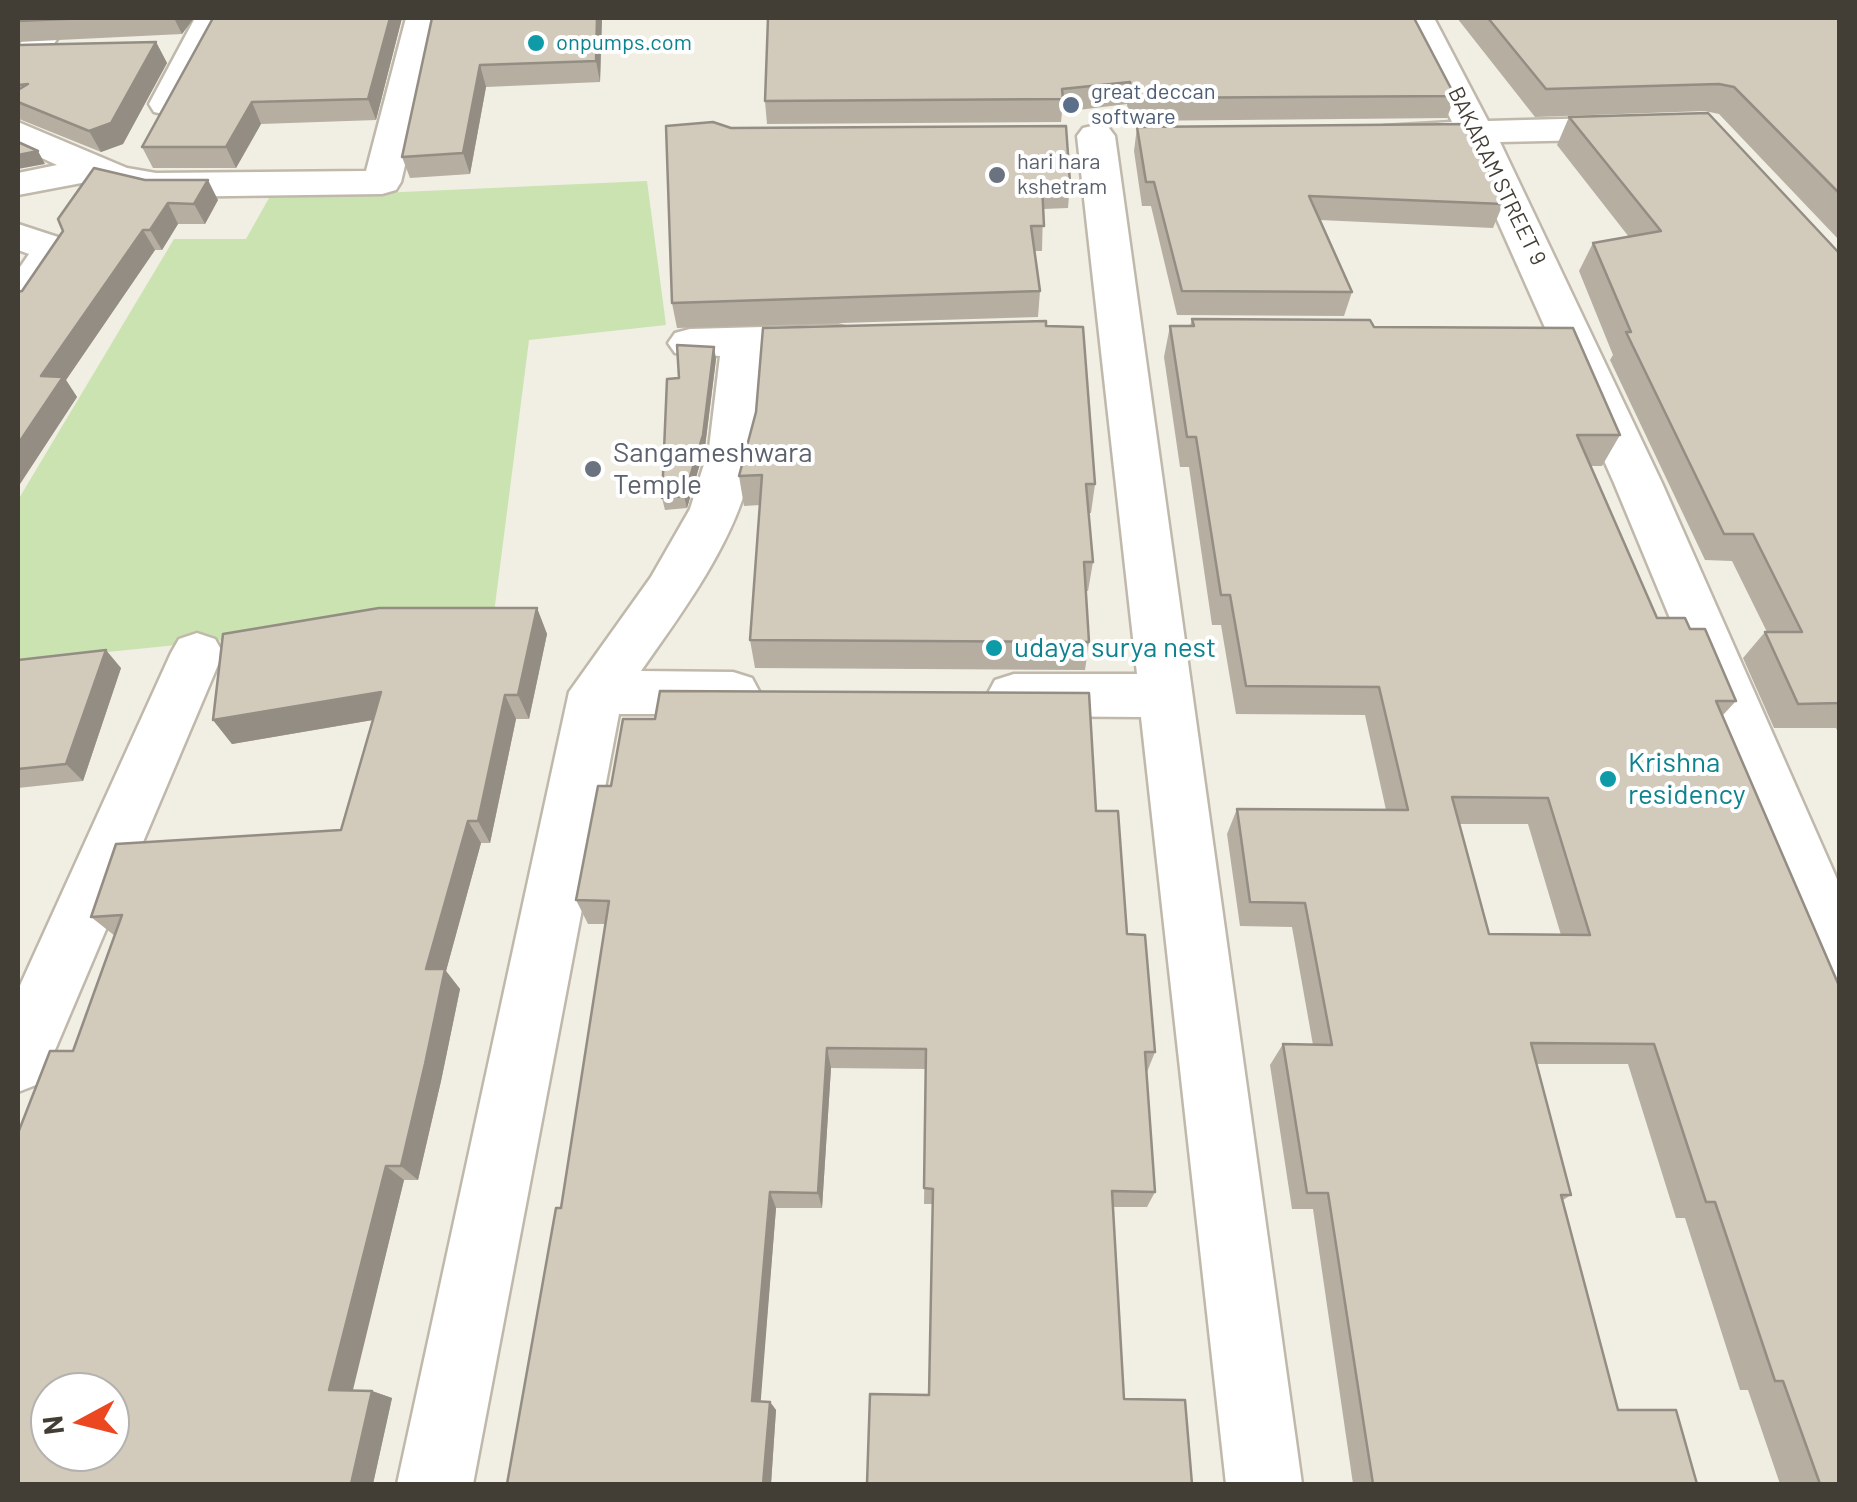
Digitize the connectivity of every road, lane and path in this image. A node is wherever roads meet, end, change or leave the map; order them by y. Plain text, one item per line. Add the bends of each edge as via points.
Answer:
1 (423, 18) edge
2 (1418, 18) edge
3 (190, 32) edge
4 (53, 87) edge
5 (18, 88) edge
6 (1668, 128) edge
7 (18, 133) edge
8 (1478, 133) junction
9 (1364, 134) edge
10 (1096, 136) dead end
11 (108, 173) junction
12 (18, 184) edge
13 (18, 236) edge
14 (18, 300) edge
15 (882, 338) edge
16 (690, 342) edge
17 (743, 342) junction
18 (197, 653) dead end
19 (596, 692) junction
20 (793, 694) edge
21 (970, 695) edge
22 (1166, 696) junction
23 (1840, 956) edge
24 (18, 1061) edge
25 (436, 1484) edge
26 (1264, 1484) edge

1 - 11 street via 382,182 156,185
2 - 8 street, BAKARAM STREET 9
3 - 11 street via 161,82 137,161
4 - 5 street
6 - 8 street
7 - 11 street
8 - 9 street
8 - 23 street, BAKARAM STREET 9 via 1554,335
10 - 22 street
11 - 12 street
13 - 14 street via 53,249
15 - 17 street
16 - 17 street
17 - 19 street via 726,478 706,526
18 - 24 street
19 - 20 street
19 - 25 street
21 - 22 street
22 - 26 street

